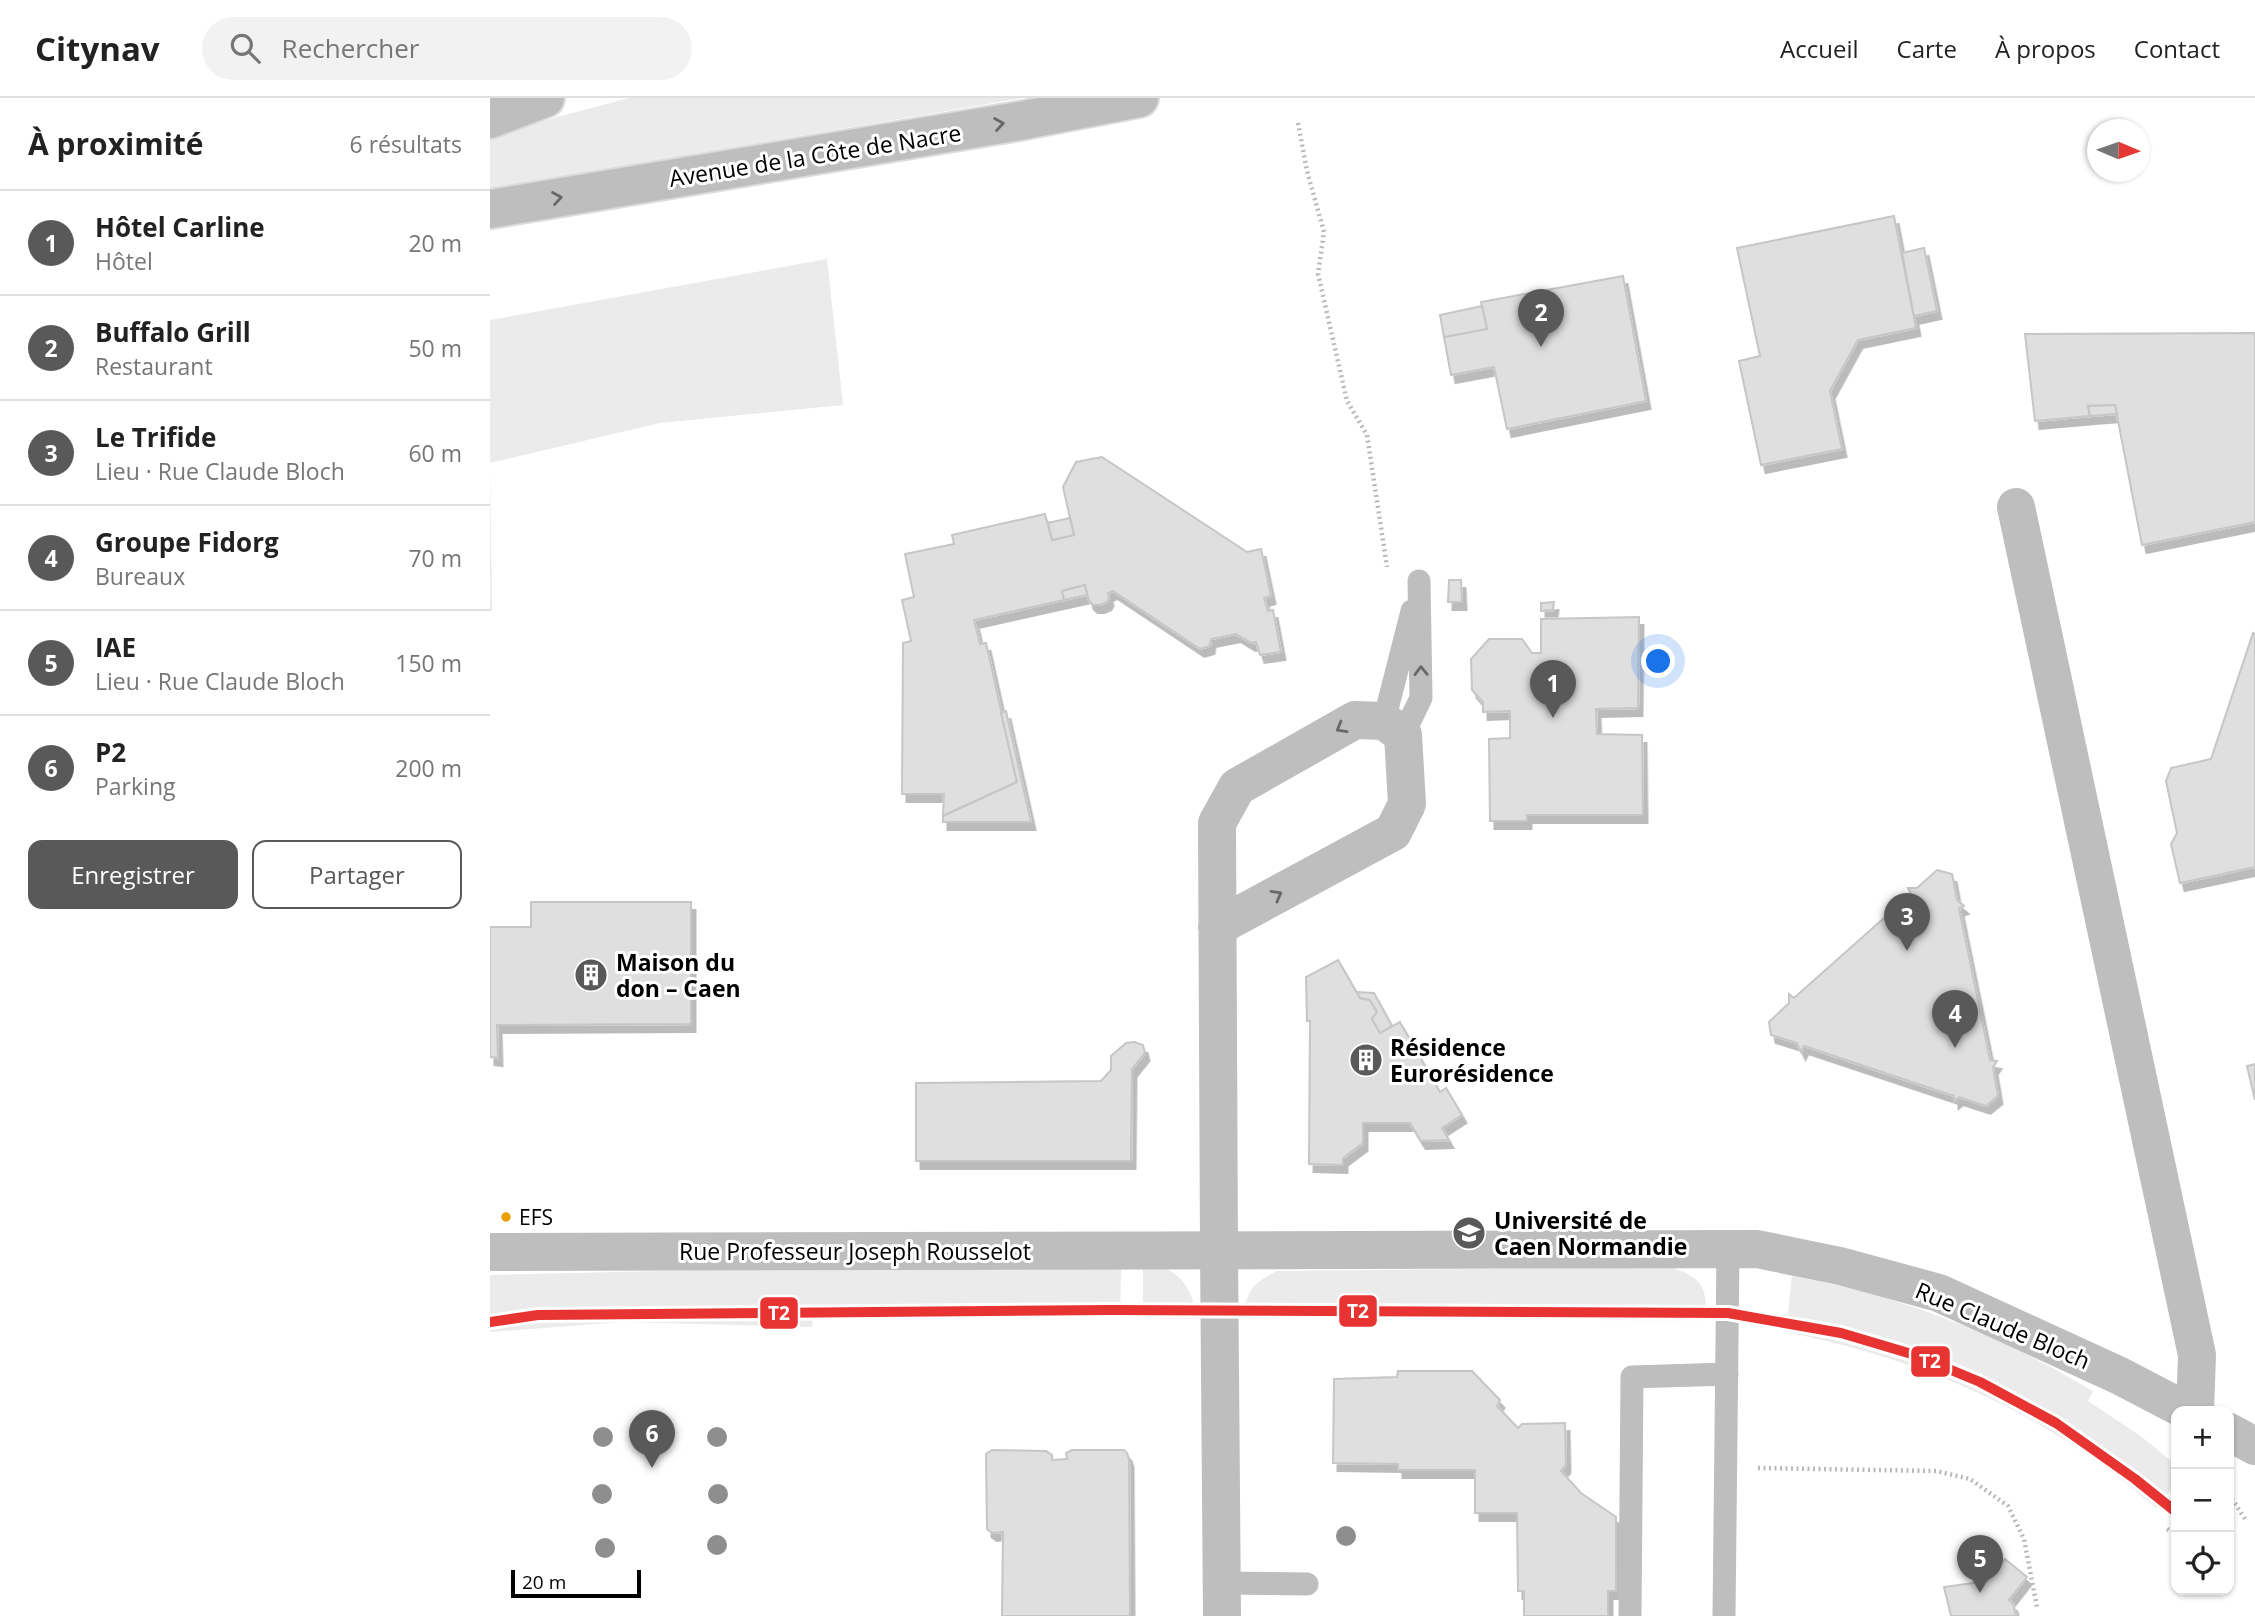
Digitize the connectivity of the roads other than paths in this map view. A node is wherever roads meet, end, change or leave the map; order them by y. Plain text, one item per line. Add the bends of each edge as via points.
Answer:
1 (545, 98) edge
2 (1139, 98) edge
3 (490, 120) edge
4 (490, 209) edge
5 (2016, 507) dead end
6 (1393, 728) junction
7 (1217, 927) junction
8 (1728, 1249) junction
9 (1219, 1250) junction
10 (490, 1252) edge
11 (1727, 1374) junction
12 (2177, 1406) edge
13 (2195, 1406) edge
14 (2234, 1435) edge
15 (2255, 1446) edge
16 (1307, 1584) dead end
17 (1221, 1600) edge
18 (1630, 1616) edge
19 (1724, 1616) edge

1 - 3 street
4 -> 2 street, Avenue de la Côte de Nacre
5 - 13 street via 2197,1355
6 -> 6 lane via 1421,698 1419,581
7 -> 6 street via 1393,832 1407,804
6 -> 7 street via 1355,720 1237,787 1217,823
7 - 9 street
8 - 9 street, Rue Professeur Joseph Rousselot
8 - 11 lane
8 - 12 street, Rue Claude Bloch via 1757,1249 1840,1266 1939,1293
9 - 10 street, Rue Professeur Joseph Rousselot
9 - 17 street
11 - 18 lane via 1632,1377
11 - 19 lane
14 - 15 street
16 - 17 lane

